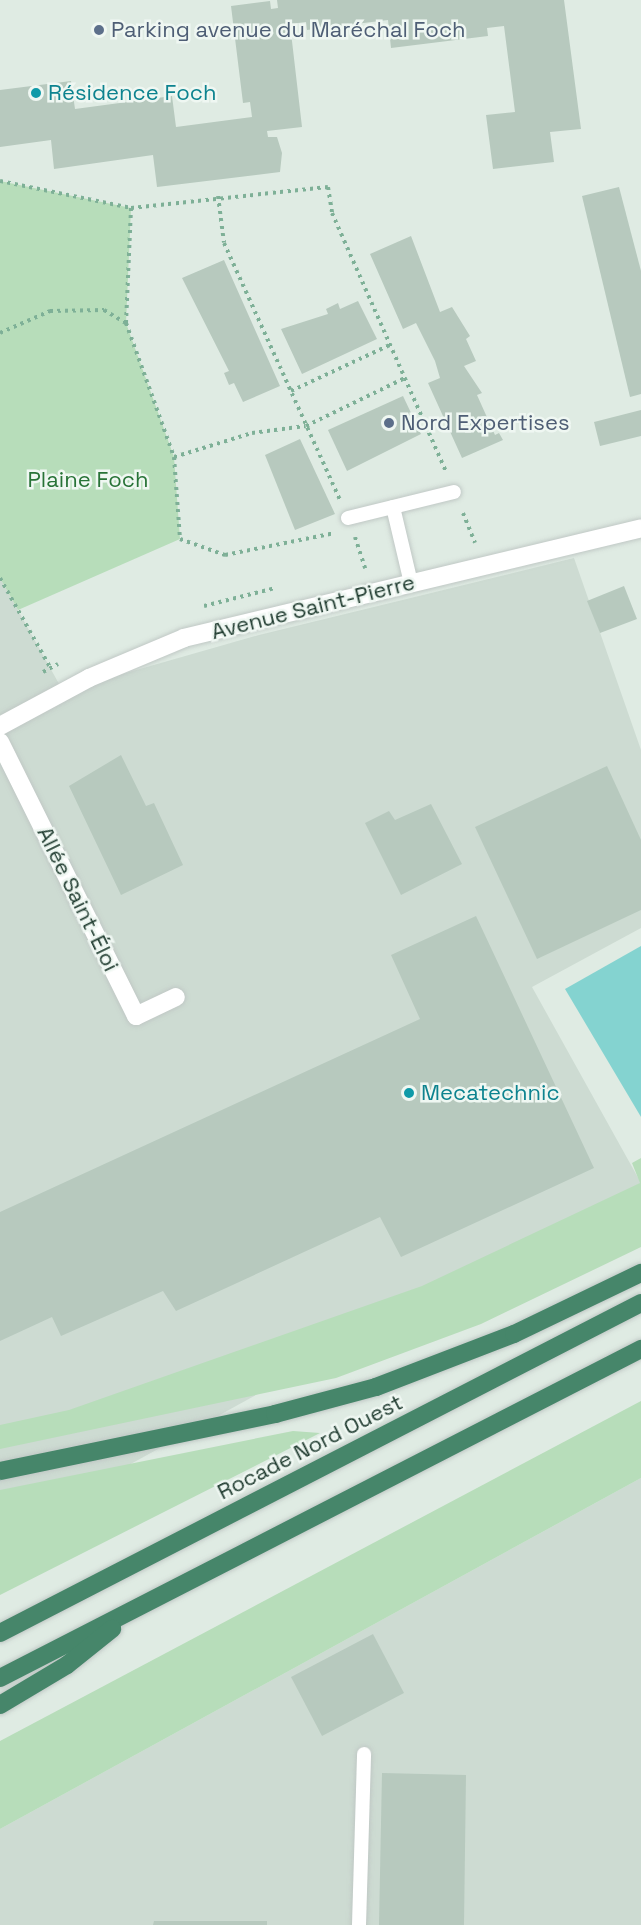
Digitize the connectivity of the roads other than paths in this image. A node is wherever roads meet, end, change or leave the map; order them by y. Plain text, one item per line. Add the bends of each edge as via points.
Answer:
1 (454, 492) road end
2 (393, 507) junction
3 (351, 524) road end
4 (641, 528) edge
5 (411, 583) junction
6 (0, 726) edge
7 (0, 742) edge
8 (176, 997) dead end
9 (641, 1273) edge
10 (641, 1303) edge
11 (641, 1349) edge
12 (0, 1471) edge
13 (136, 1608) junction
14 (0, 1633) edge
15 (0, 1678) edge
16 (0, 1705) edge
17 (364, 1754) dead end
18 (359, 1925) edge

1 - 2 lane
2 - 3 lane
2 - 5 lane
4 - 5 street, Avenue Saint-Pierre
5 - 6 street, Avenue Saint-Pierre via 184,638 62,691
7 - 8 street, Allée Saint-Éloi via 136,1016
9 - 12 highway via 514,1334 376,1387 275,1414
10 - 14 highway, Rocade Nord Ouest
11 - 13 highway
13 - 15 highway
13 - 16 highway via 67,1665
17 - 18 lane

